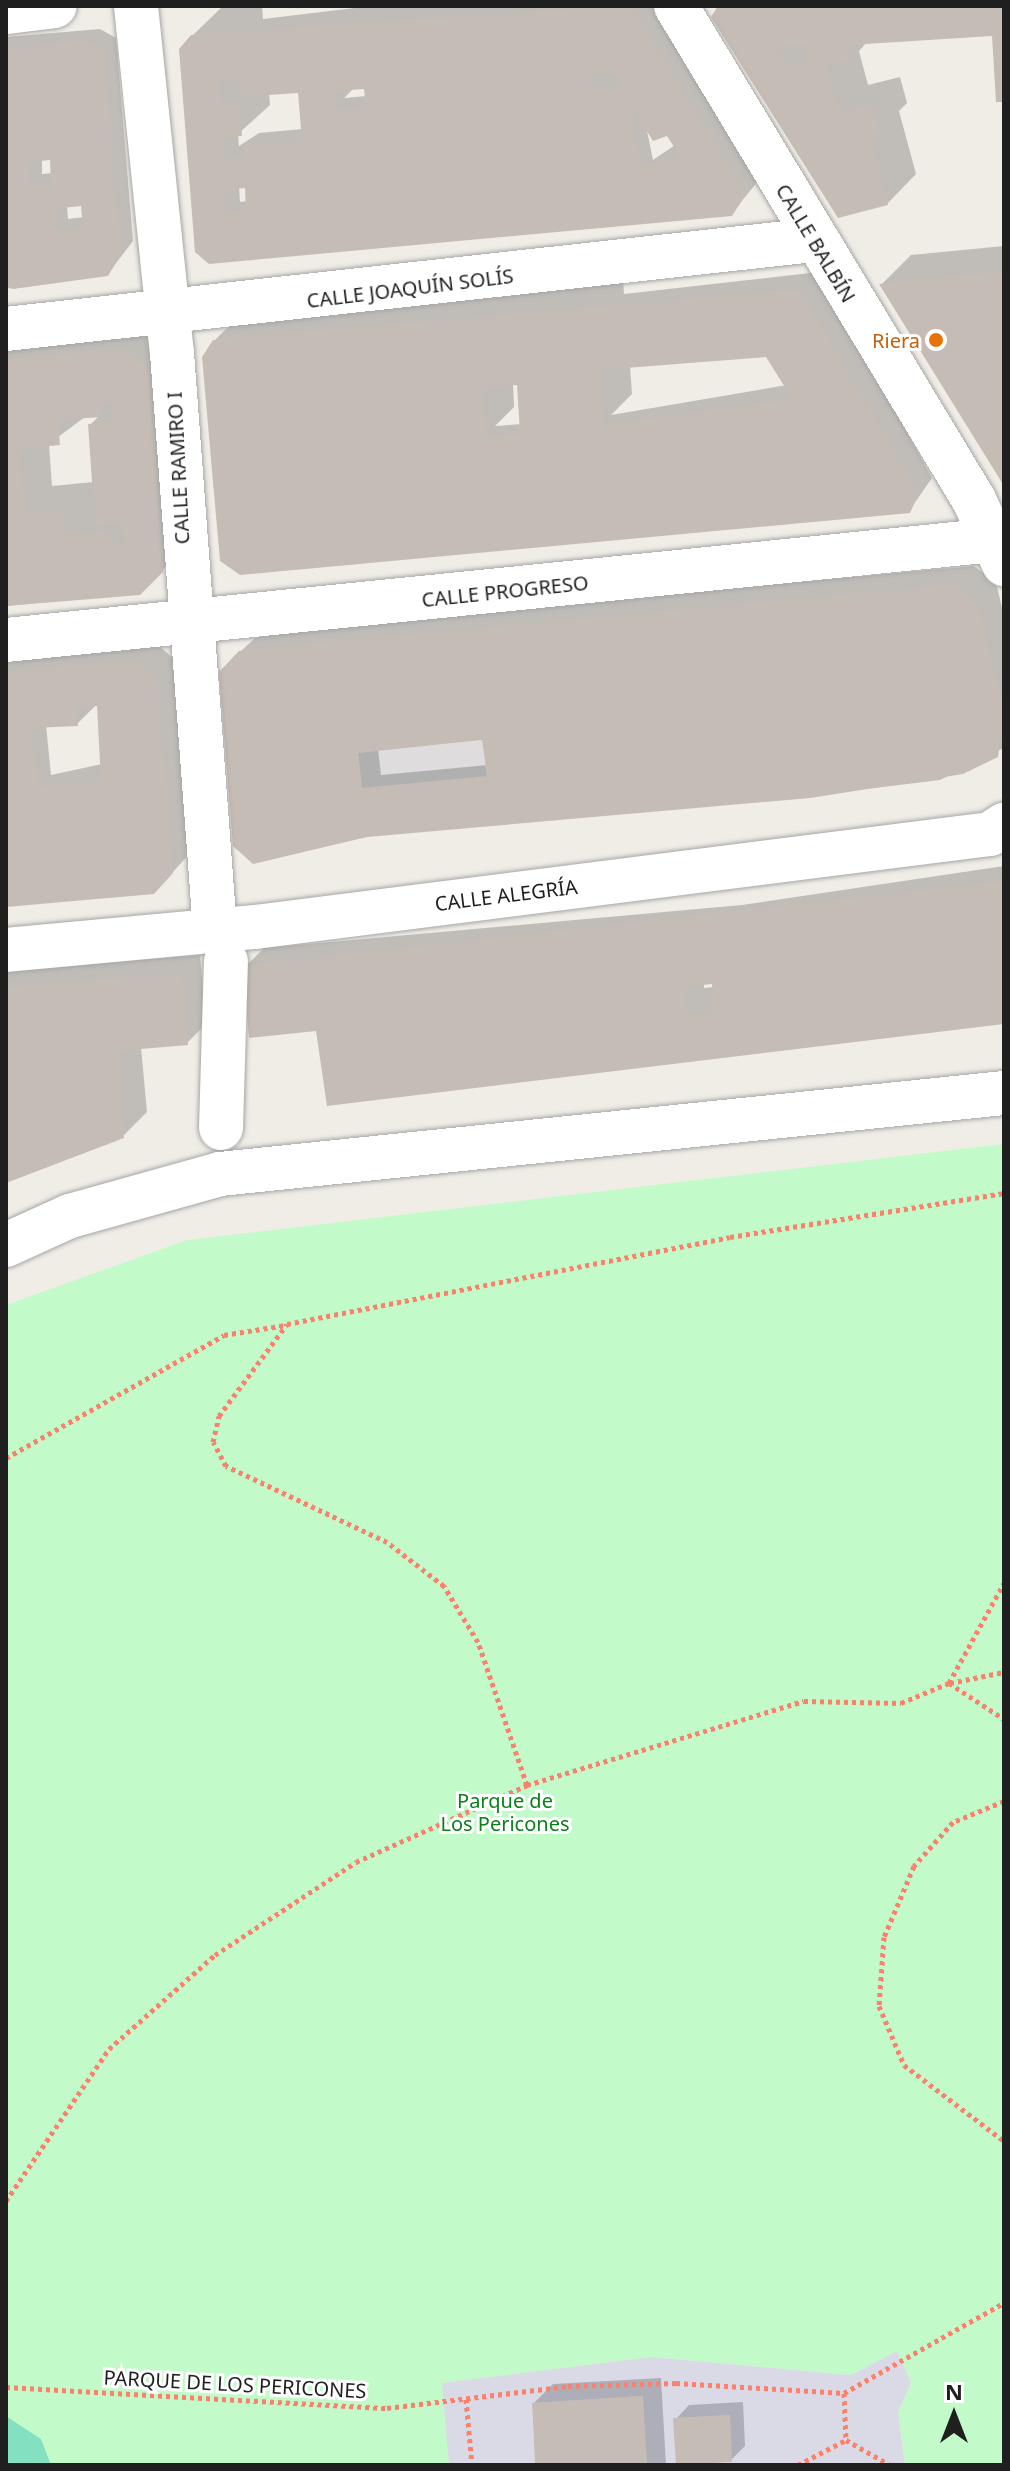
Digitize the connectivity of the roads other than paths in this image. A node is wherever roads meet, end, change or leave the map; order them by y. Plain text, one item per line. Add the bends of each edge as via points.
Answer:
1 (55, 6) edge
2 (136, 6) edge
3 (676, 6) edge
4 (6, 12) edge
5 (814, 240) junction
6 (167, 316) junction
7 (6, 329) edge
8 (1001, 548) edge
9 (188, 622) junction
10 (6, 640) edge
11 (1004, 825) edge
12 (220, 946) junction
13 (6, 950) edge
14 (1004, 1093) edge
15 (221, 1128) dead end
16 (6, 1245) edge

1 - 4 street
2 - 6 street, CALLE RAMIRO I
3 - 5 street, CALLE BALBÍN
5 - 6 street, CALLE JOAQUÍN SOLÍS
5 - 8 street, CALLE BALBÍN
6 - 7 street, CALLE JOAQUÍN SOLÍS
6 - 9 street, CALLE RAMIRO I
8 - 9 street, CALLE PROGRESO
9 - 10 street, CALLE PROGRESO
9 - 12 street, CALLE RAMIRO I
11 - 12 street, CALLE ALEGRÍA via 990,834
12 - 13 street, CALLE ALEGRÍA
12 - 15 street, CALLE RAMIRO I
14 - 16 street via 220,1174 70,1216

